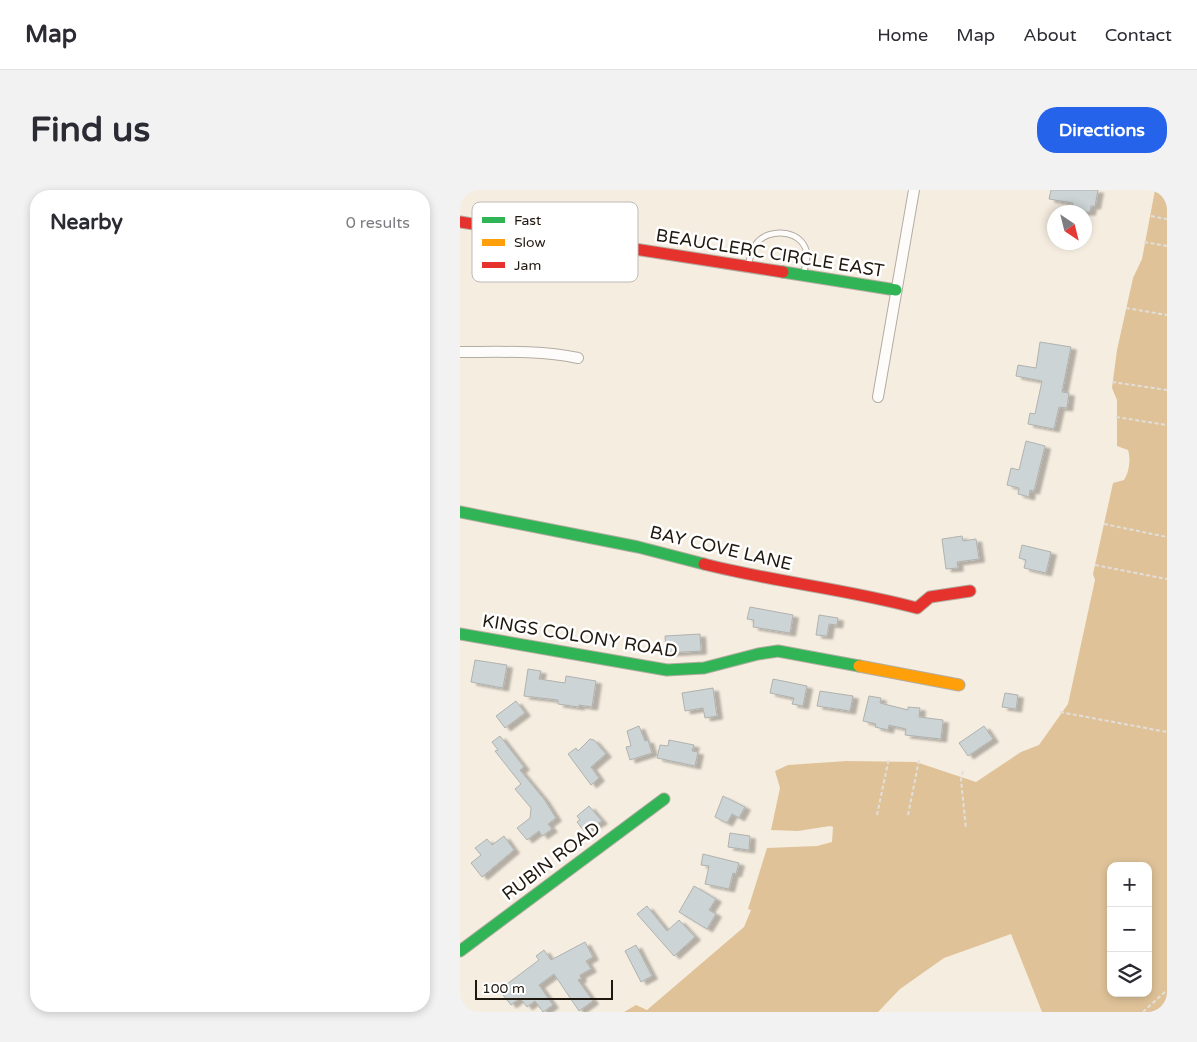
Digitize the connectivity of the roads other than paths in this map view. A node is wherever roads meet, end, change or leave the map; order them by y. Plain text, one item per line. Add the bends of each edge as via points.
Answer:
1 (914, 190) edge
2 (638, 249) edge
3 (747, 266) junction
4 (803, 276) junction
5 (896, 290) junction
6 (460, 352) edge
7 (578, 358) dead end
8 (878, 397) dead end
9 (460, 512) edge
10 (970, 591) dead end
11 (460, 634) edge
12 (959, 685) dead end
13 (664, 798) dead end
14 (460, 951) edge

1 - 5 street
2 - 3 street, BEAUCLERC CIRCLE EAST
3 - 4 street, BEAUCLERC CIRCLE EAST
3 - 4 lane via 763,237 780,232 800,239 804,246 807,256
4 - 5 street, BEAUCLERC CIRCLE EAST
5 - 8 street
6 - 7 street via 545,352
9 - 10 street, BAY COVE LANE via 638,547 753,577 917,608 930,597
11 - 12 street, KINGS COLONY ROAD via 667,670 697,669 762,652 778,652
13 - 14 street, RUBIN ROAD

